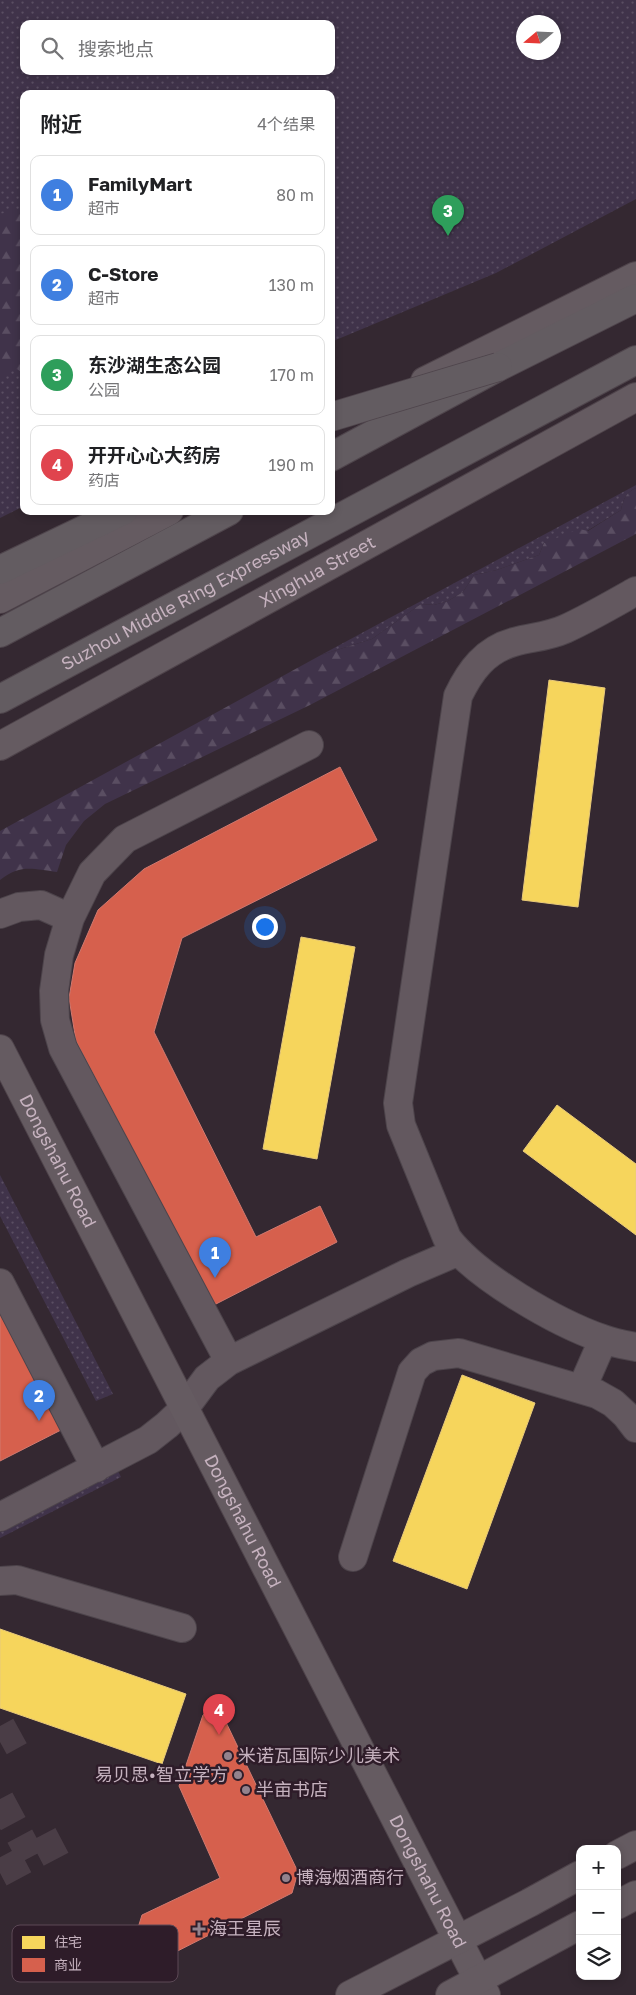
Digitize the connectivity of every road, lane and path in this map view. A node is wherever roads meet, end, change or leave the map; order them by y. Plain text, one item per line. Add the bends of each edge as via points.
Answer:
1 (636, 276) edge
2 (636, 298) edge
3 (636, 360) edge
4 (498, 368) junction
5 (636, 397) edge
6 (335, 416) edge
7 (335, 426) edge
8 (335, 455) edge
9 (115, 515) edge
10 (161, 515) edge
11 (222, 515) edge
12 (0, 570) edge
13 (636, 591) edge
14 (0, 599) edge
15 (0, 634) edge
16 (0, 698) edge
17 (309, 744) dead end
18 (0, 746) edge
19 (0, 914) edge
20 (70, 918) junction
21 (0, 1049) edge
22 (452, 1245) junction
23 (0, 1283) edge
24 (603, 1340) junction
25 (636, 1347) edge
26 (226, 1355) junction
27 (582, 1388) junction
28 (180, 1402) junction
29 (636, 1428) edge
30 (93, 1460) junction
31 (0, 1497) edge
32 (0, 1517) edge
33 (353, 1557) dead end
34 (0, 1581) edge
35 (182, 1628) dead end
36 (636, 1845) edge
37 (621, 1853) edge
38 (576, 1877) edge
39 (636, 1895) edge
40 (621, 1903) edge
41 (576, 1928) edge
42 (458, 1939) junction
43 (482, 1987) edge
44 (350, 1995) edge
45 (450, 1995) edge

1 - 7 main road
2 - 4 highway
3 - 16 highway, Suzhou Middle Ring Expressway
4 - 6 highway, bridge
4 - 8 highway, bridge
5 - 18 main road, Xinghua Street
9 - 12 highway
10 - 14 main road
11 - 15 highway
13 - 22 street via 567,628 546,637 513,642 488,655 469,674 458,696 398,1103 401,1126
17 - 20 street via 125,840 92,873
19 - 20 street via 19,907 41,905
20 - 26 street via 59,955 54,991 55,1020 63,1048
21 - 28 main road, Dongshahu Road
22 - 24 street via 529,1304
22 - 26 street via 408,1273
23 - 30 street
24 - 25 street
24 - 27 street
26 - 28 street via 188,1378
27 - 29 street via 613,1403
27 - 33 street via 459,1353 444,1353 421,1362 412,1372
28 - 30 street via 160,1410
28 - 42 main road, Dongshahu Road
30 - 31 street
30 - 32 street
34 - 35 street via 17,1580
36 - 37 main road
38 - 42 main road
39 - 40 main road
41 - 43 main road
42 - 43 main road, Dongshahu Road
42 - 44 main road
43 - 45 main road

